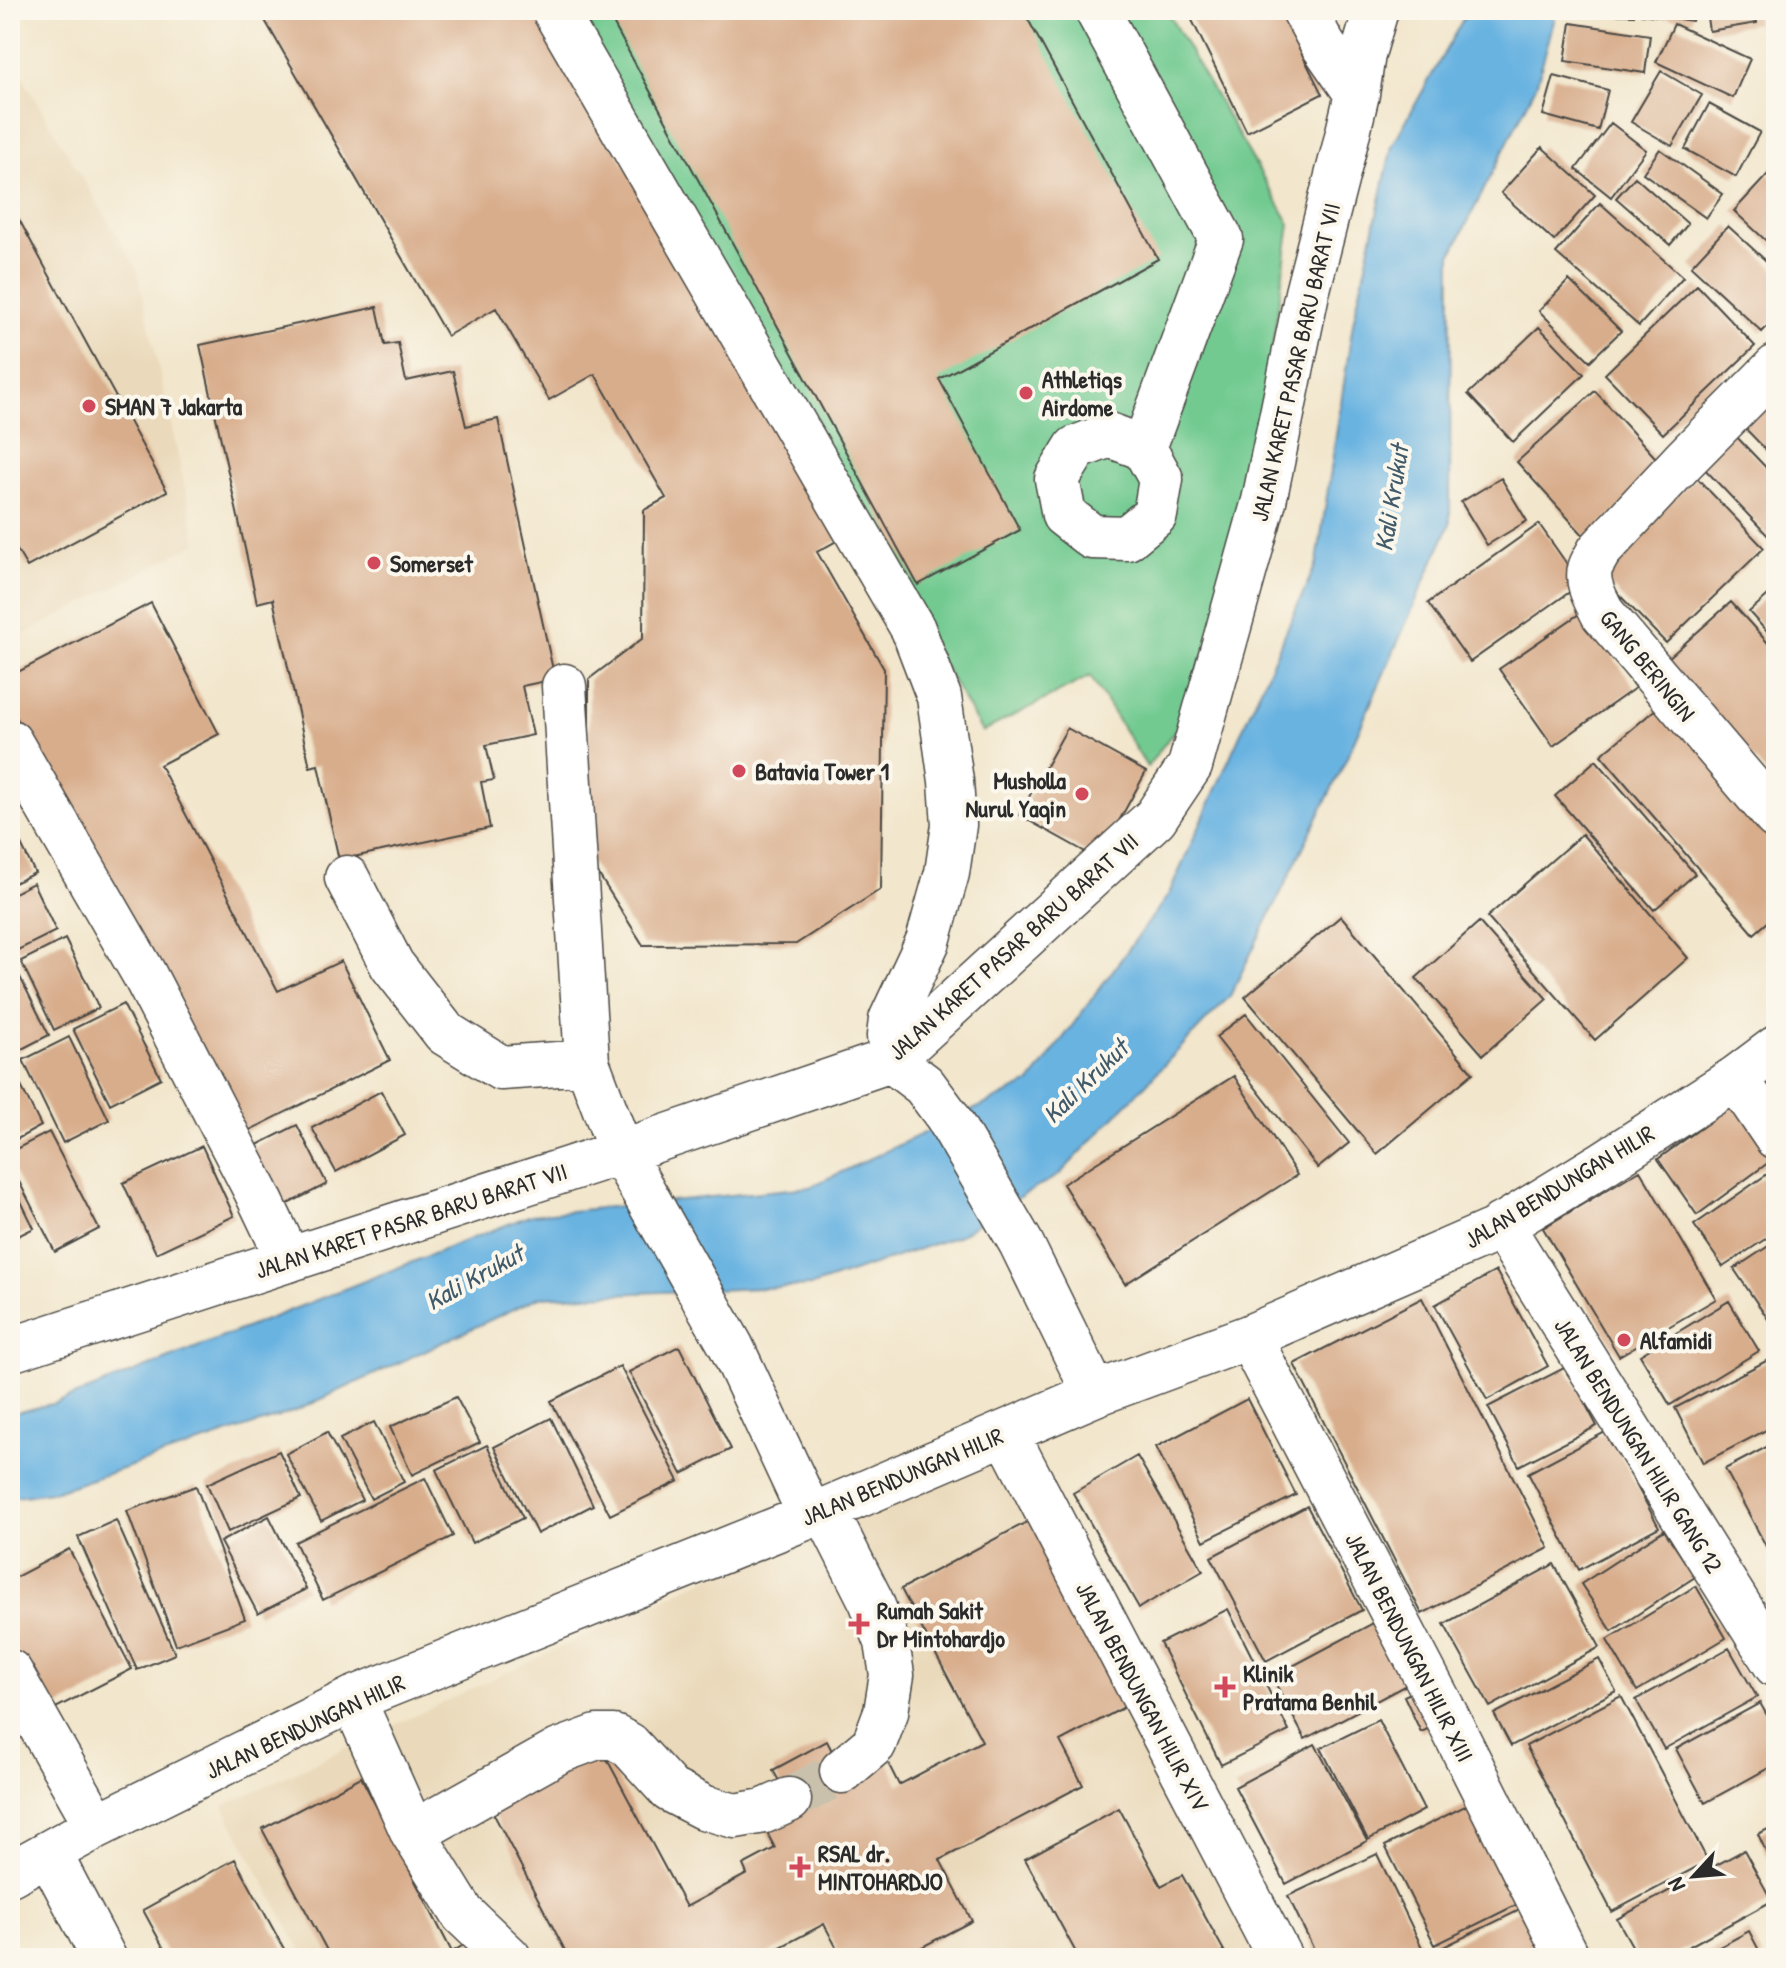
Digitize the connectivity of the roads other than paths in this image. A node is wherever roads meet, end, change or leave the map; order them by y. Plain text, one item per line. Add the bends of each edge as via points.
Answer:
1 (554, 10) edge
2 (1097, 10) edge
3 (1304, 10) edge
4 (1376, 10) edge
5 (1357, 94) junction
6 (1776, 367) edge
7 (1144, 448) dead end
8 (564, 686) dead end
9 (10, 742) edge
10 (1776, 817) edge
11 (347, 878) dead end
12 (1776, 1048) edge
13 (891, 1060) junction
14 (587, 1062) junction
15 (1736, 1078) junction
16 (1776, 1137) edge
17 (628, 1166) junction
18 (1501, 1225) junction
19 (289, 1260) junction
20 (1249, 1337) junction
21 (10, 1350) edge
22 (1095, 1394) junction
23 (1006, 1433) junction
24 (817, 1512) junction
25 (1776, 1665) edge
26 (10, 1672) edge
27 (353, 1699) junction
28 (842, 1771) tunnel mouth
29 (789, 1800) tunnel mouth
30 (97, 1826) junction
31 (413, 1833) junction
32 (49, 1853) junction
33 (10, 1874) edge
34 (104, 1958) edge
35 (509, 1958) edge
36 (1280, 1958) edge
37 (1568, 1958) edge

1 - 13 street via 913,629 939,697 951,781 952,841 928,941 891,1020
2 - 7 street via 1221,239
3 - 5 street
4 - 5 street, JALAN KARET PASAR BARU BARAT VII
5 - 13 street, JALAN KARET PASAR BARU BARAT VII via 1307,293 1264,501 1190,766 1155,818
6 - 10 street, GANG BERINGIN via 1599,551 1590,579 1603,614
8 - 14 street
9 - 19 street via 144,974
11 - 14 street via 392,965 445,1033 501,1068
12 - 15 street, JALAN BENDUNGAN HILIR
13 - 17 street, JALAN KARET PASAR BARU BARAT VII
13 - 22 street via 924,1085 947,1116 1021,1243
14 - 17 street
15 - 16 street
15 - 18 street, JALAN BENDUNGAN HILIR
17 - 19 street, JALAN KARET PASAR BARU BARAT VII
17 - 24 street via 731,1346
18 - 20 street, JALAN BENDUNGAN HILIR
18 - 25 street, JALAN BENDUNGAN HILIR GANG 12
19 - 21 street, JALAN KARET PASAR BARU BARAT VII
20 - 22 street, JALAN BENDUNGAN HILIR
20 - 37 street, JALAN BENDUNGAN HILIR XIII
22 - 23 street, JALAN BENDUNGAN HILIR
23 - 24 street, JALAN BENDUNGAN HILIR
23 - 36 street, JALAN BENDUNGAN HILIR XIV
24 - 27 street, JALAN BENDUNGAN HILIR
24 - 28 street via 871,1601 887,1642 892,1675 874,1744
26 - 30 street
27 - 30 street, JALAN BENDUNGAN HILIR
27 - 31 street
29 - 31 street via 735,1816 703,1807 670,1790 629,1745 614,1737 597,1737 559,1751
30 - 32 street, JALAN BENDUNGAN HILIR
31 - 35 street via 463,1914
32 - 33 street, JALAN BENDUNGAN HILIR
32 - 34 street

